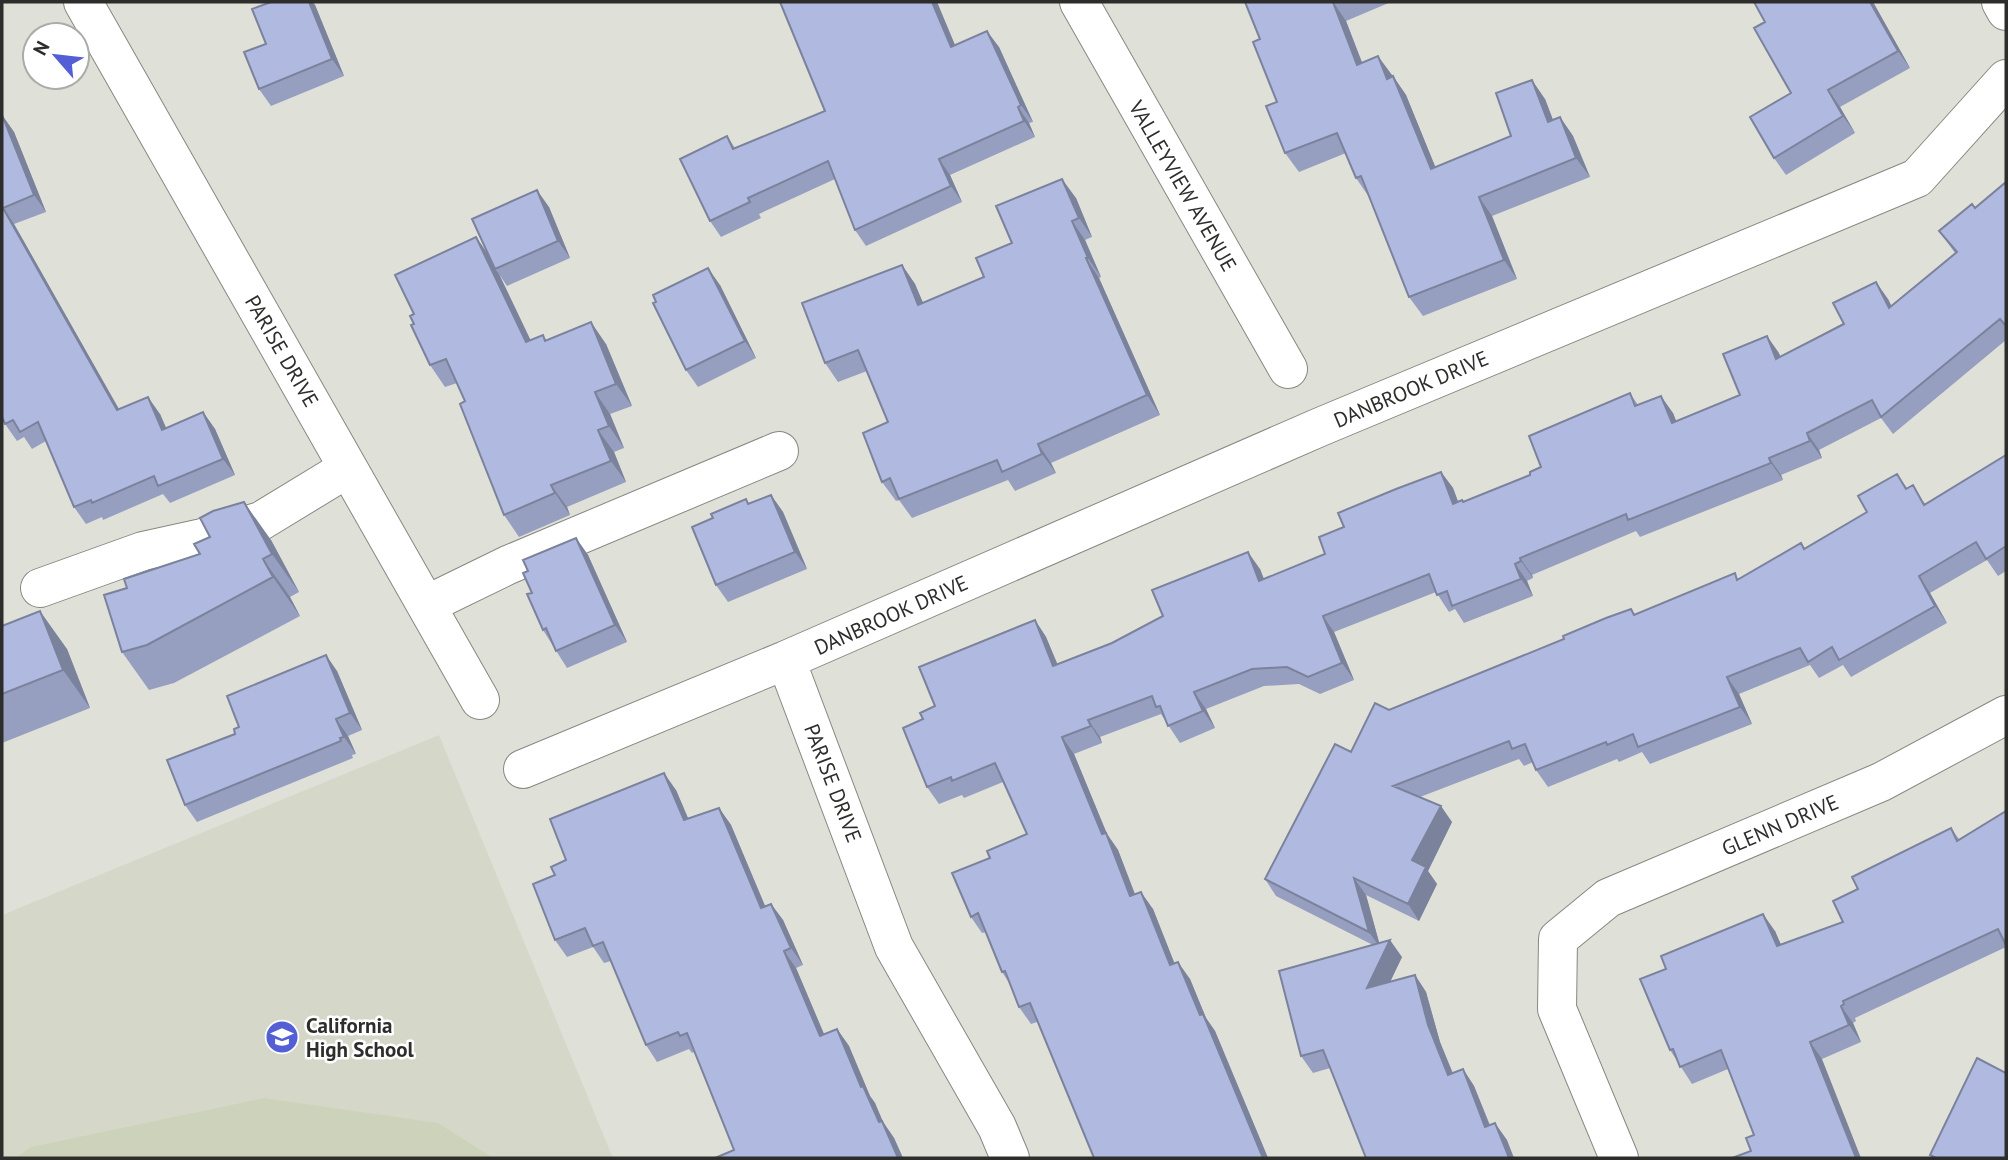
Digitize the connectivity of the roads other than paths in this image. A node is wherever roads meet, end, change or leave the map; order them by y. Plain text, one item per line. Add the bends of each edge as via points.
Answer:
1 (83, 2) edge
2 (1079, 2) edge
3 (2001, 2) edge
4 (2006, 11) edge
5 (2006, 79) edge
6 (1288, 369) dead end
7 (779, 451) dead end
8 (348, 468) junction
9 (40, 588) dead end
10 (426, 605) junction
11 (786, 660) junction
12 (480, 700) dead end
13 (2006, 715) edge
14 (523, 769) dead end
15 (1010, 1158) edge
16 (1619, 1158) edge

1 - 8 street, PARISE DRIVE
2 - 6 street, VALLEYVIEW AVENUE
3 - 4 street
5 - 11 street, DANBROOK DRIVE via 1917,178 1320,427
7 - 10 street via 508,565
8 - 9 street via 261,521 143,551
8 - 10 street, PARISE DRIVE
10 - 12 street, PARISE DRIVE
11 - 14 street
11 - 15 street, PARISE DRIVE via 894,947 997,1127
13 - 16 street, GLENN DRIVE via 1881,782 1608,898 1558,939 1556,1009

